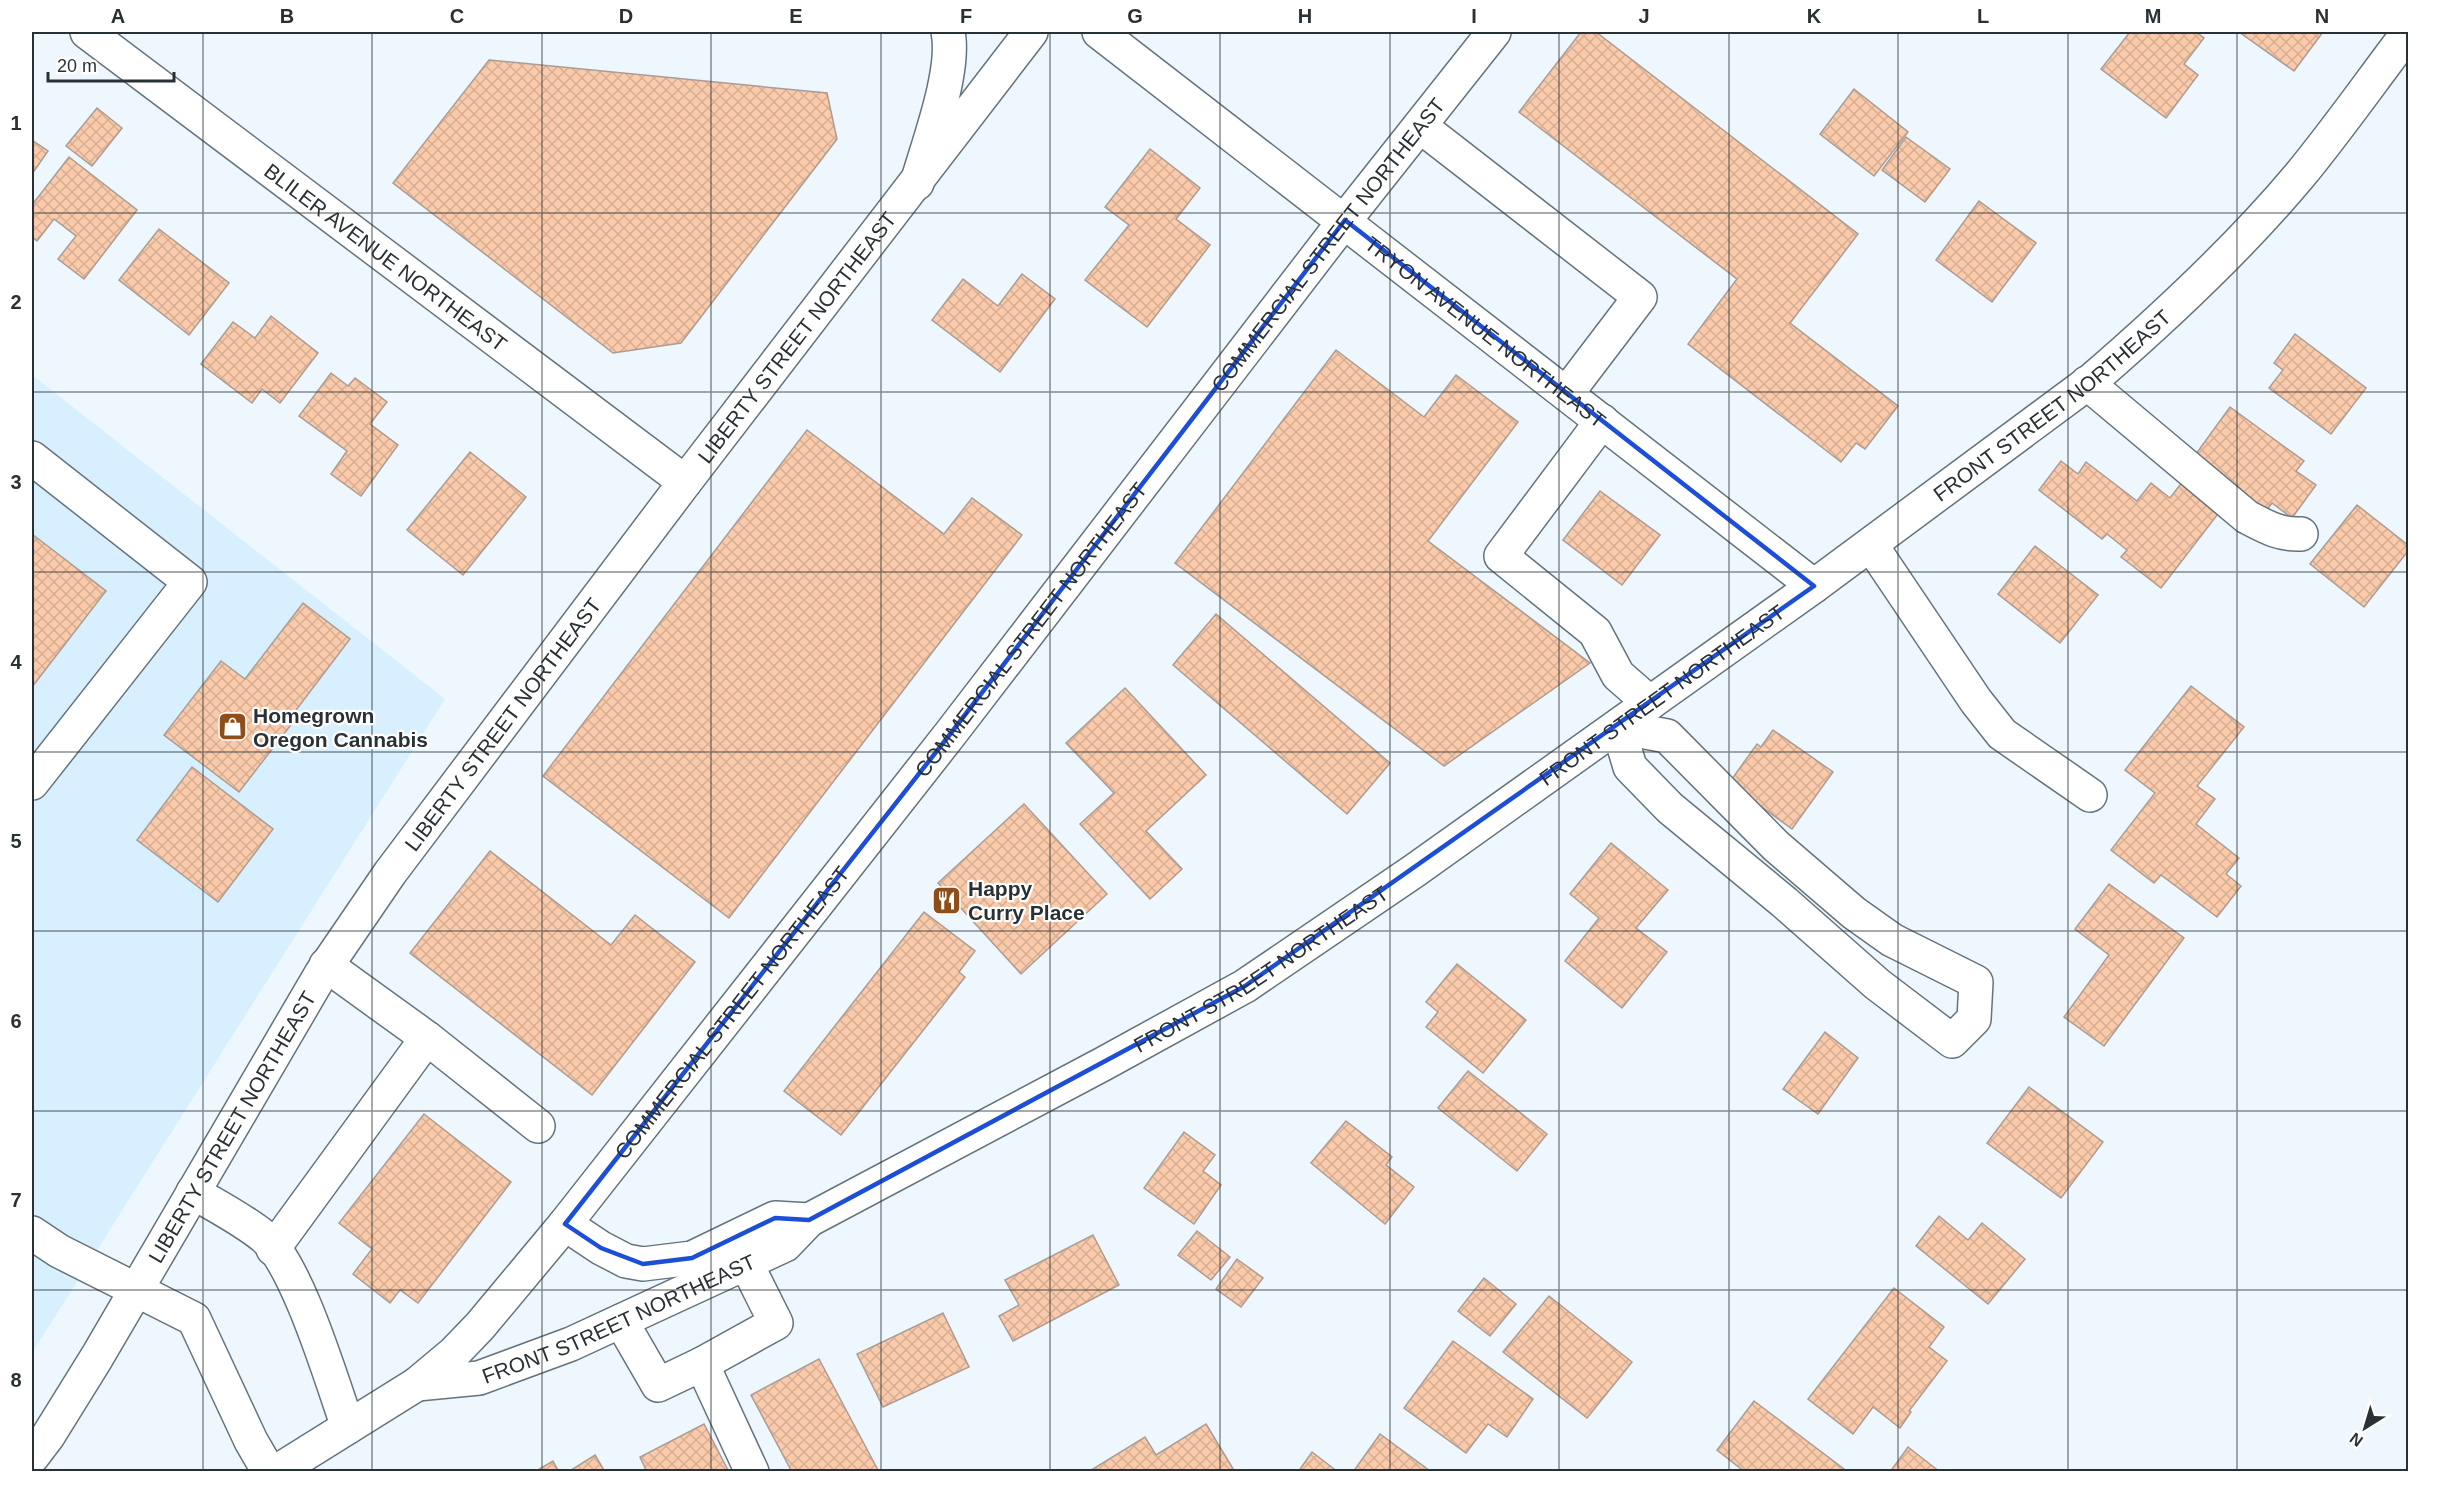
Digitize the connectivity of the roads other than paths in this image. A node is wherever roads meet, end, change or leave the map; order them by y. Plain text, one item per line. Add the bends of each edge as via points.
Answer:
1 (87, 32) edge
2 (948, 32) edge
3 (1031, 32) edge
4 (1099, 32) edge
5 (1494, 32) edge
6 (2409, 33) edge
7 (1420, 126) junction
8 (917, 183) junction
9 (1345, 220) junction
10 (2087, 383) junction
11 (1567, 393) junction
12 (1602, 421) junction
13 (32, 458) edge
14 (685, 482) junction
15 (2301, 534) dead end
16 (1871, 545) junction
17 (1814, 586) junction
18 (1650, 703) junction
19 (1618, 727) junction
20 (32, 783) edge
21 (2090, 795) dead end
22 (326, 965) junction
23 (427, 1038) junction
24 (538, 1126) dead end
25 (193, 1192) junction
26 (809, 1220) junction
27 (565, 1224) junction
28 (32, 1233) edge
29 (273, 1249) junction
30 (746, 1263) junction
31 (136, 1290) junction
32 (621, 1321) junction
33 (702, 1365) junction
34 (417, 1384) junction
35 (348, 1427) junction
36 (32, 1457) edge
37 (269, 1472) edge
38 (276, 1472) edge
39 (752, 1472) edge

1 - 14 main road, BLILER AVENUE NORTHEAST
2 - 8 main road via 942,96
3 - 8 main road, LIBERTY STREET NORTHEAST
4 - 9 main road, TRYON AVENUE NORTHEAST
5 - 7 main road, COMMERCIAL STREET NORTHEAST
6 - 10 main road, FRONT STREET NORTHEAST via 2300,175 2250,230
7 - 9 main road, COMMERCIAL STREET NORTHEAST
7 - 11 main road via 1640,297
8 - 14 main road, LIBERTY STREET NORTHEAST
9 - 11 main road, TRYON AVENUE NORTHEAST
9 - 27 main road, COMMERCIAL STREET NORTHEAST via 951,733
10 - 15 main road via 2247,517 2272,531
10 - 16 main road, FRONT STREET NORTHEAST
11 - 12 main road, TRYON AVENUE NORTHEAST
12 - 17 main road, TRYON AVENUE NORTHEAST
12 - 18 main road via 1501,556 1595,632 1618,675
13 - 20 main road via 190,582
14 - 22 main road, LIBERTY STREET NORTHEAST via 390,873
16 - 17 main road, FRONT STREET NORTHEAST
16 - 21 main road via 2002,734
17 - 18 main road, FRONT STREET NORTHEAST
18 - 19 main road, FRONT STREET NORTHEAST
19 - 19 main road via 1667,736 1776,846 1854,913 1892,940 1976,982 1974,1019 1952,1041 1877,984 1670,808 1630,767
19 - 26 main road, FRONT STREET NORTHEAST via 1245,986
22 - 23 main road
22 - 25 main road, LIBERTY STREET NORTHEAST
23 - 24 main road
23 - 29 main road
25 - 29 main road via 264,1237
25 - 31 main road, LIBERTY STREET NORTHEAST
26 - 27 main road, FRONT STREET NORTHEAST via 775,1218 692,1258 643,1264 626,1261
26 - 30 main road, FRONT STREET NORTHEAST via 785,1245
27 - 34 main road, FRONT STREET NORTHEAST via 480,1326
28 - 31 main road
29 - 35 main road via 286,1266 304,1307
30 - 32 main road, FRONT STREET NORTHEAST
30 - 33 main road via 776,1323
31 - 36 main road, LIBERTY STREET NORTHEAST
31 - 37 main road via 194,1319
32 - 33 main road via 658,1385
32 - 34 main road, FRONT STREET NORTHEAST via 479,1378
33 - 39 main road
34 - 35 main road, FRONT STREET NORTHEAST
35 - 38 main road, FRONT STREET NORTHEAST

